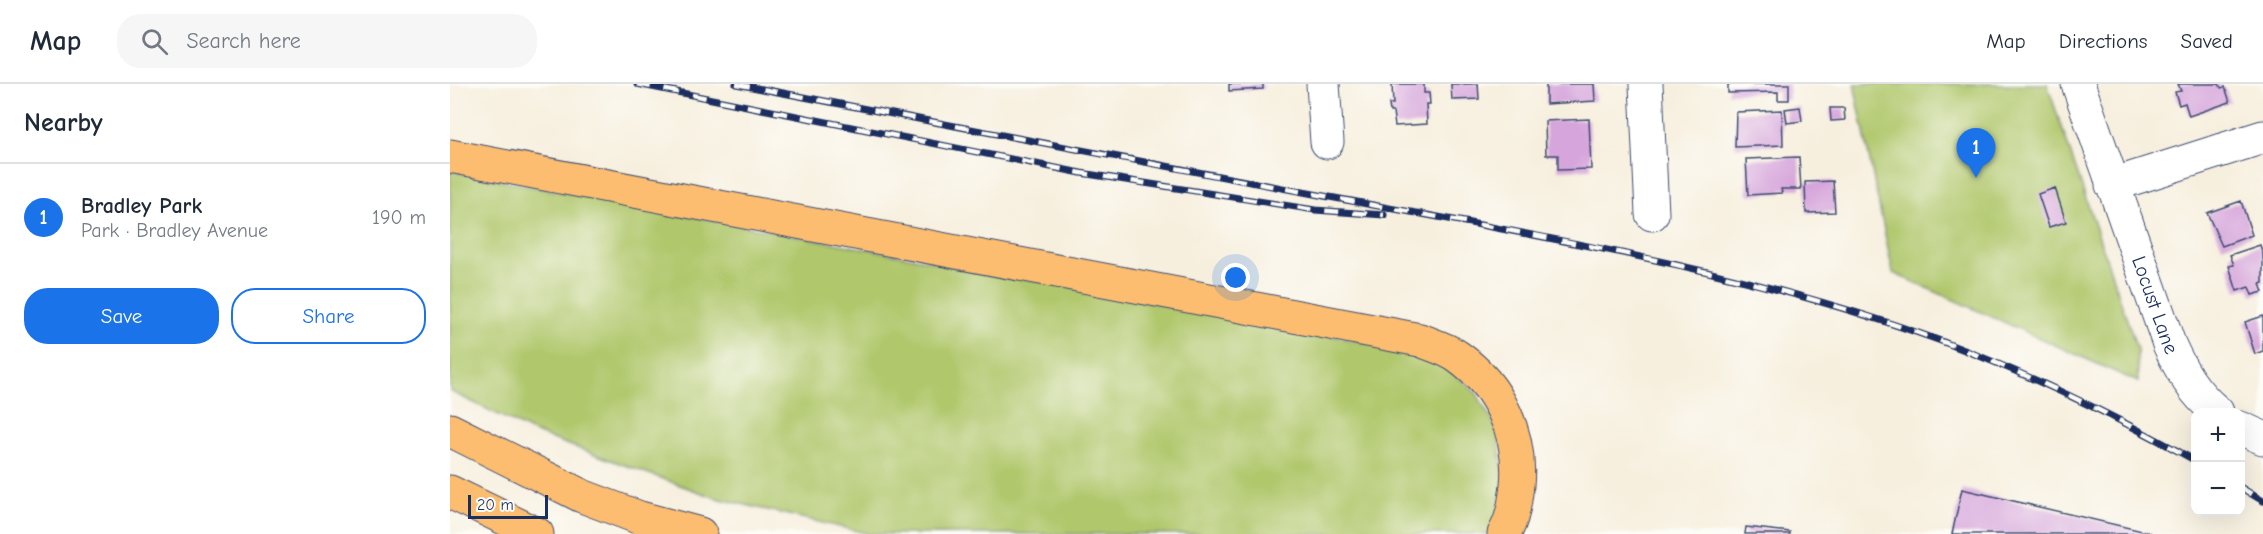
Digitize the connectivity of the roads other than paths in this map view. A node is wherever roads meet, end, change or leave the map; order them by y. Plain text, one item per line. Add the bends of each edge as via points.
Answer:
1 (1323, 84) edge
2 (1646, 84) edge
3 (2078, 84) edge
4 (2263, 137) edge
5 (1327, 142) dead end
6 (450, 156) edge
7 (2112, 185) junction
8 (1652, 214) dead end
9 (2212, 408) edge
10 (450, 430) edge
11 (2245, 430) edge
12 (2263, 438) edge
13 (450, 492) edge
14 (537, 534) edge
15 (700, 534) edge
16 (1504, 534) edge

1 - 5 street
2 - 8 street
3 - 7 street, Locust Lane
4 - 7 street
6 - 16 highway via 1420,340 1457,356 1479,375 1508,418 1515,440 1518,474 1514,508
7 - 9 street, Locust Lane via 2182,373
10 - 15 highway via 582,496 640,518
11 - 12 street
13 - 14 highway

